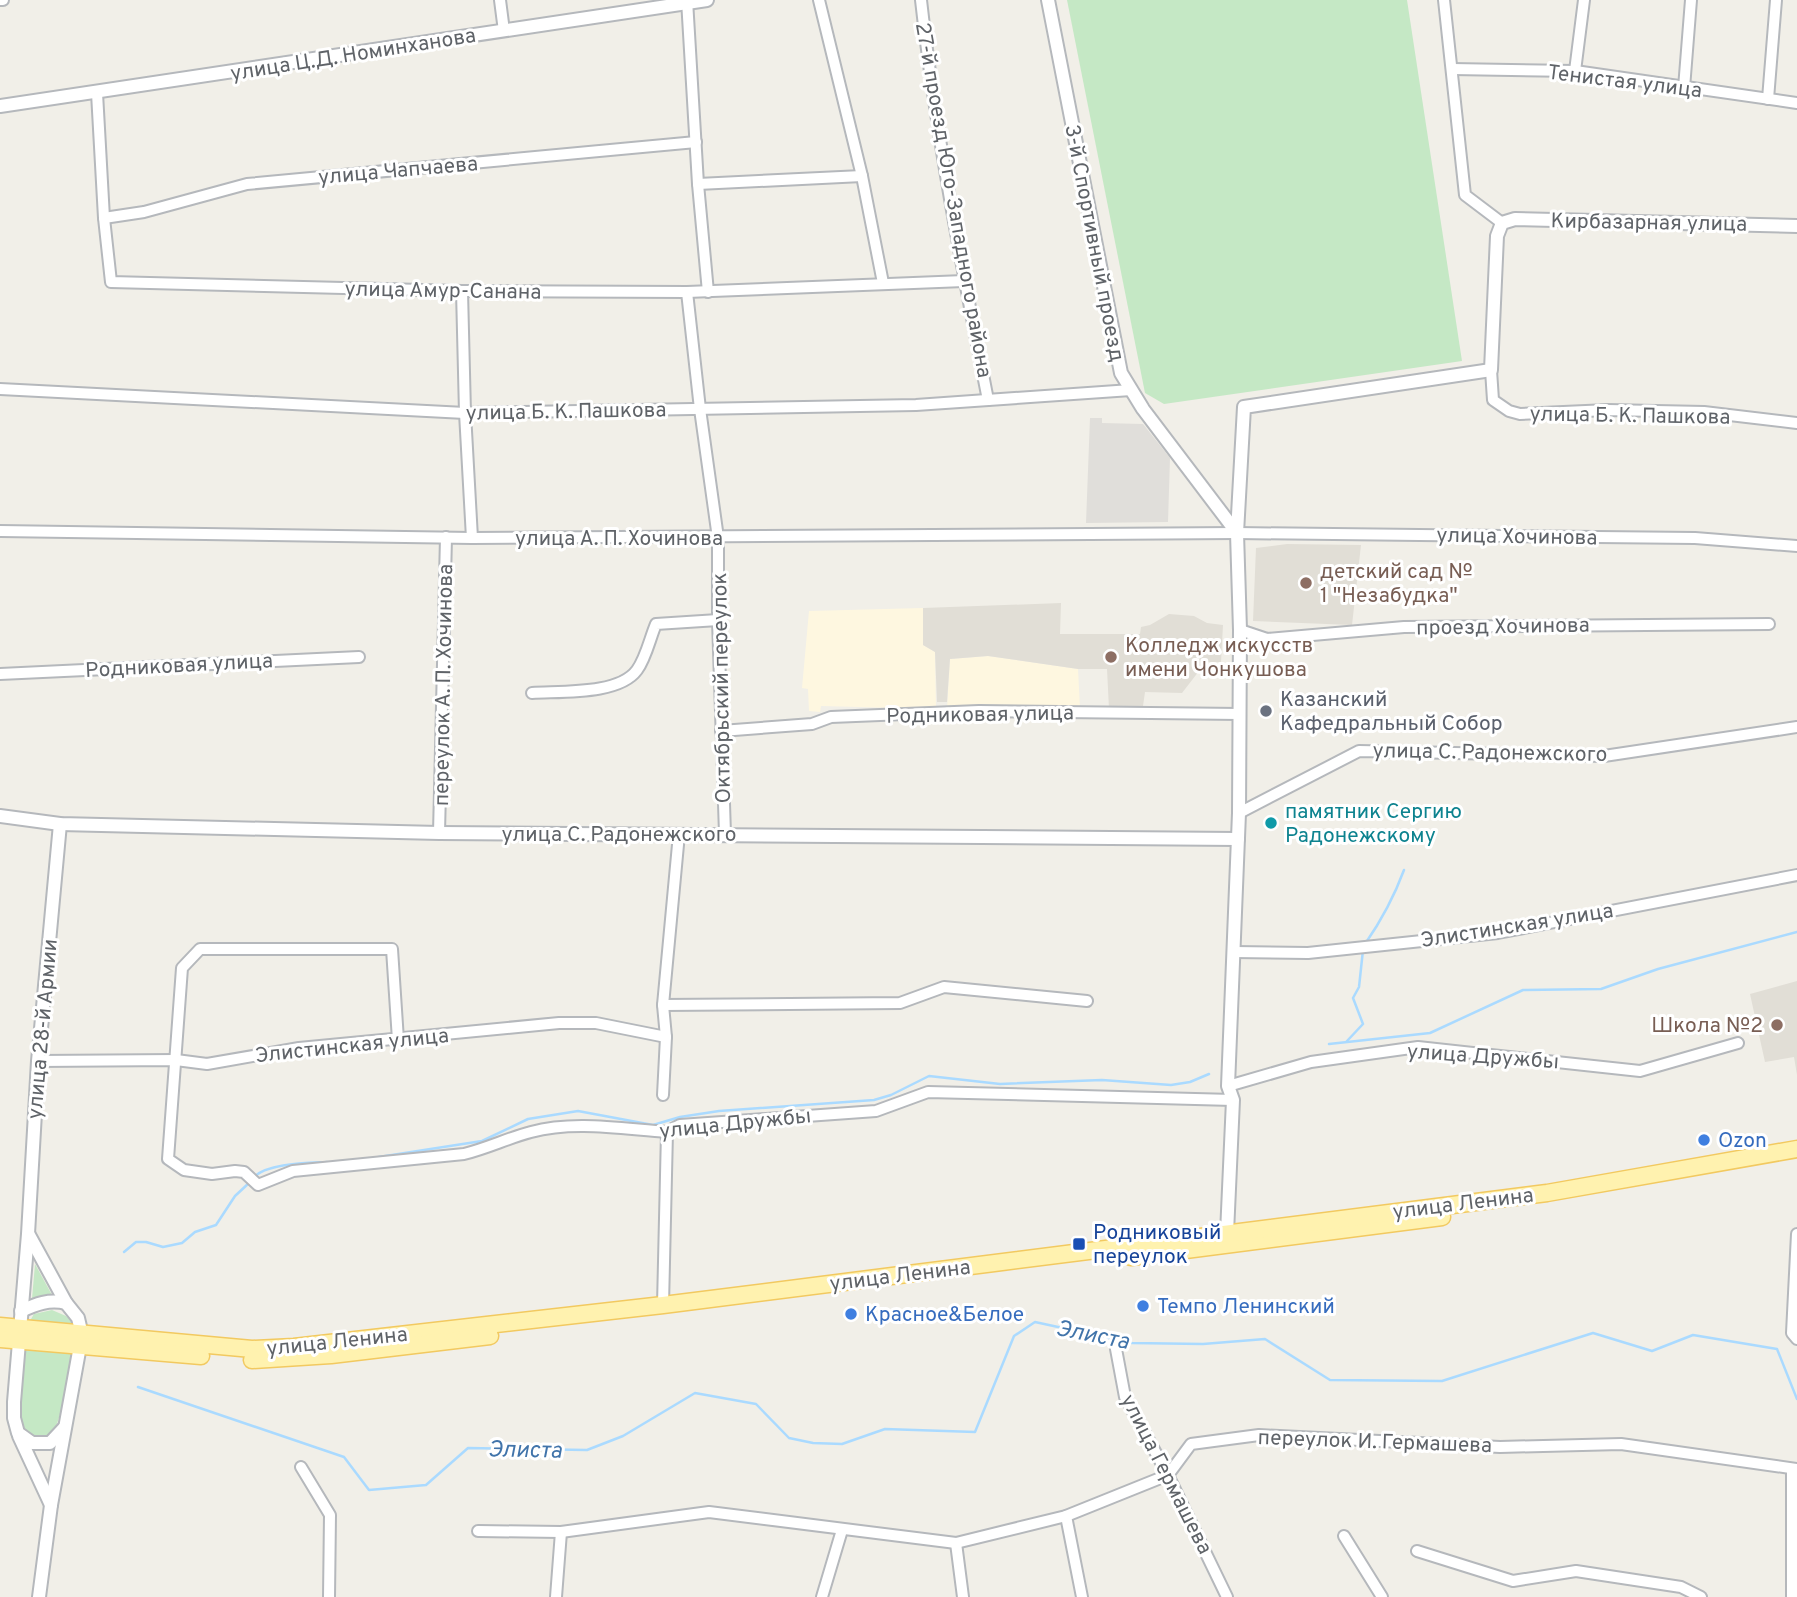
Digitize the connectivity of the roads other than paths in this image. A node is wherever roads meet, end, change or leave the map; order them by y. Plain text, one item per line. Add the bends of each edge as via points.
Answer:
1 (500, 0) edge
2 (707, 0) edge
3 (819, 0) edge
4 (921, 0) edge
5 (1048, 0) edge
6 (1444, 0) edge
7 (1584, 0) edge
8 (1691, 0) edge
9 (1776, 0) edge
10 (687, 1) edge
11 (504, 31) junction
12 (1452, 69) junction
13 (1575, 71) junction
14 (1684, 89) junction
15 (97, 93) junction
16 (1768, 99) junction
17 (1797, 103) edge
18 (0, 106) edge
19 (696, 142) junction
20 (862, 176) junction
21 (698, 184) junction
22 (104, 218) junction
23 (1502, 223) junction
24 (1797, 226) edge
25 (964, 281) junction
26 (883, 283) junction
27 (462, 291) junction
28 (687, 292) junction
29 (708, 292) junction
30 (1491, 370) junction
31 (0, 389) edge
32 (1131, 390) junction
33 (988, 400) junction
34 (699, 409) junction
35 (465, 413) junction
36 (1797, 423) edge
37 (0, 531) edge
38 (1237, 533) junction
39 (446, 537) junction
40 (472, 538) junction
41 (718, 538) junction
42 (1797, 546) edge
43 (718, 620) junction
44 (1769, 624) dead end
45 (1240, 630) junction
46 (359, 657) dead end
47 (0, 674) edge
48 (533, 693) dead end
49 (1240, 714) junction
50 (1797, 727) edge
51 (721, 731) junction
52 (1239, 813) junction
53 (0, 816) edge
54 (60, 824) junction
55 (439, 833) junction
56 (679, 834) junction
57 (725, 834) junction
58 (1238, 839) junction
59 (1797, 875) edge
60 (1234, 952) junction
61 (1087, 1001) dead end
62 (663, 1005) junction
63 (666, 1037) junction
64 (398, 1040) junction
65 (1738, 1043) dead end
66 (176, 1060) junction
67 (38, 1061) junction
68 (1228, 1086) junction
69 (663, 1095) dead end
70 (1233, 1100) junction
71 (667, 1132) junction
72 (1796, 1155) edge
73 (28, 1234) junction
74 (1797, 1234) edge
75 (1228, 1239) junction
76 (66, 1303) junction
77 (663, 1305) junction
78 (0, 1326) edge
79 (19, 1326) junction
80 (0, 1339) edge
81 (1797, 1339) edge
82 (82, 1340) junction
83 (1116, 1349) dead end
84 (64, 1428) junction
85 (18, 1433) junction
86 (301, 1467) dead end
87 (1794, 1469) edge
88 (1168, 1475) junction
89 (51, 1505) junction
90 (1066, 1516) junction
91 (842, 1530) junction
92 (478, 1531) dead end
93 (561, 1532) junction
94 (1344, 1536) dead end
95 (956, 1543) junction
96 (1417, 1551) dead end
97 (39, 1597) edge
98 (329, 1597) edge
99 (556, 1597) edge
100 (822, 1597) edge
101 (963, 1597) edge
102 (1082, 1597) edge
103 (1227, 1597) edge
104 (1382, 1597) edge
105 (1701, 1597) edge
106 (1792, 1597) edge

1 - 11 street
2 - 10 street, улица Ц.Д. Номинханова
3 - 20 street
4 - 25 street, 27-й проезд Юго-Западного района
5 - 32 street, 3-й Спортивный проезд via 1121,373
6 - 12 street
7 - 13 street
8 - 14 street
9 - 16 street
10 - 11 street, улица Ц.Д. Номинханова
10 - 19 street
11 - 15 street, улица Ц.Д. Номинханова
12 - 13 street, Тенистая улица
12 - 23 street via 1465,195
13 - 14 street, Тенистая улица
14 - 16 street, Тенистая улица
15 - 18 street, улица Ц.Д. Номинханова
15 - 22 street, улица Амур-Санана
16 - 17 street, Тенистая улица
19 - 21 street
19 - 22 street, улица Чапчаева via 247,184
20 - 21 street
20 - 26 street
21 - 29 street
22 - 27 street, улица Амур-Санана via 111,282
23 - 24 street, Кирбазарная улица via 1515,219
23 - 30 street via 1497,236
25 - 26 street, улица Амур-Санана
25 - 33 street, 27-й проезд Юго-Западного района
26 - 29 street, улица Амур-Санана
27 - 28 street, улица Амур-Санана
27 - 35 street, переулок А. П. Хочинова
28 - 29 street, улица Амур-Санана
28 - 34 street, Октябрьский переулок
30 - 36 street, улица Б. К. Пашкова via 1493,400 1520,414 1704,412
30 - 38 street via 1244,407
31 - 35 street, улица Б. К. Пашкова
32 - 33 street, улица Б. К. Пашкова
32 - 38 street, 3-й Спортивный проезд
33 - 34 street, улица Б. К. Пашкова
34 - 35 street, улица Б. К. Пашкова
34 - 41 street, Октябрьский переулок
35 - 40 street, переулок А. П. Хочинова
37 - 39 street, улица А. П. Хочинова
38 - 41 street, улица А. П. Хочинова
38 - 42 street, улица Хочинова via 1695,538
38 - 45 street
39 - 40 street, улица А. П. Хочинова
39 - 55 street, переулок А. П. Хочинова
40 - 41 street, улица А. П. Хочинова
41 - 43 street, Октябрьский переулок
43 - 48 street via 656,624 638,669 612,687
43 - 51 street, Октябрьский переулок
44 - 45 street, проезд Хочинова via 1404,627 1267,639
45 - 49 street
46 - 47 street, Родниковая улица
49 - 51 street, Родниковая улица via 979,711 831,717 812,724
49 - 52 street
50 - 52 street, улица С. Радонежского via 1604,756 1359,751
51 - 57 street, Октябрьский переулок
52 - 58 street
53 - 54 street, улица С. Радонежского
54 - 55 street, улица С. Радонежского
54 - 67 street, улица 28-й Армии
55 - 56 street, улица С. Радонежского
56 - 57 street, улица С. Радонежского
56 - 62 street
57 - 58 street, улица С. Радонежского
58 - 60 street
59 - 60 street, Элистинская улица via 1498,933 1308,953
60 - 68 street
61 - 62 street via 944,986 900,1003
62 - 63 street
63 - 64 street, Элистинская улица via 596,1023 559,1023
63 - 69 street
64 - 66 street, Элистинская улица via 299,1048 207,1064
64 - 66 street via 392,948 201,949 182,968
65 - 68 street, улица Дружбы via 1640,1071 1418,1047 1311,1062
66 - 67 street, Элистинская улица
66 - 71 street, улица Дружбы via 168,1158 184,1170 235,1171 258,1185 293,1171 464,1154 531,1131 572,1126
67 - 73 street, улица 28-й Армии
68 - 70 street
70 - 71 street, улица Дружбы via 928,1092 876,1111 680,1125
70 - 75 street
71 - 77 street
72 - 75 main road, улица Ленина via 1546,1203
73 - 76 street
73 - 79 street, улица 28-й Армии
74 - 81 street via 1792,1333
75 - 77 main road, улица Ленина
75 - 82 main road, улица Ленина via 295,1358 253,1360
76 - 79 street via 36,1304
76 - 82 street via 78,1318
77 - 82 main road, улица Ленина via 294,1347
78 - 79 main road, улица Ленина
79 - 80 main road, улица Ленина
79 - 82 main road, улица Ленина
79 - 85 street, улица 28-й Армии via 14,1418
82 - 84 street
83 - 88 street, улица Гермашева via 1125,1397
84 - 85 street via 50,1443 33,1443
84 - 89 street
85 - 89 street, улица 28-й Армии
86 - 98 street via 330,1515
87 - 88 street, переулок И. Гермашева via 1621,1444 1500,1447 1259,1435 1191,1444
87 - 106 street
88 - 90 street
88 - 103 street, улица Гермашева
89 - 97 street
90 - 95 street
90 - 102 street
91 - 93 street via 709,1512
91 - 95 street
91 - 100 street
92 - 93 street
93 - 99 street
94 - 104 street
95 - 101 street
96 - 105 street via 1513,1581 1576,1571 1681,1587

